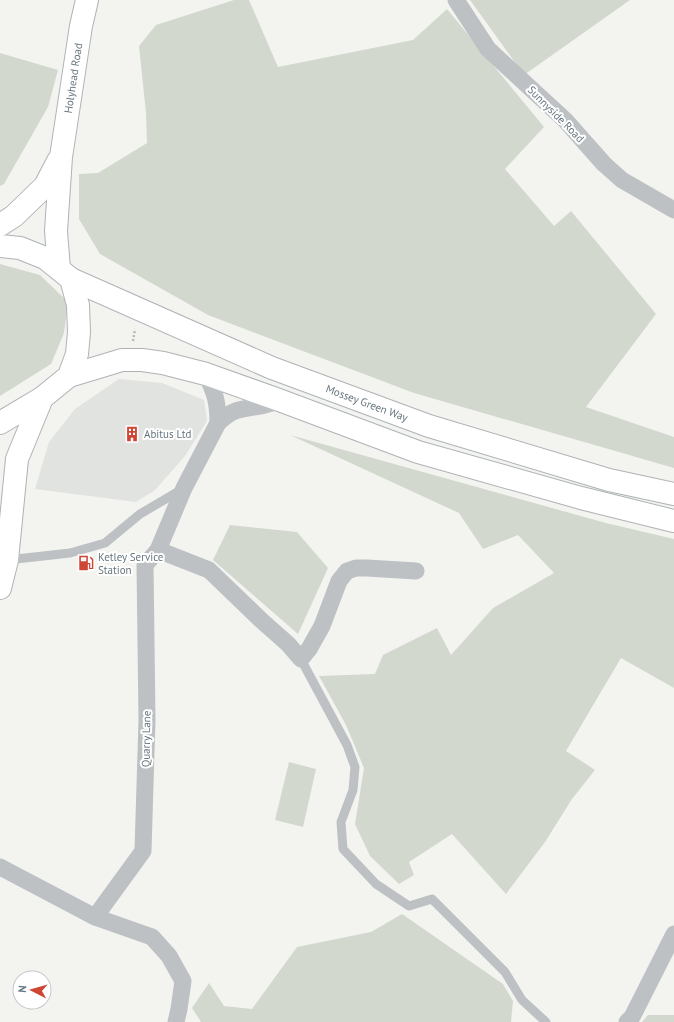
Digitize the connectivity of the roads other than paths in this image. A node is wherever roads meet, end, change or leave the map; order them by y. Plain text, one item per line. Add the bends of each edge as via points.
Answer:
1 (87, 0) edge
2 (456, 0) edge
3 (61, 157) junction
4 (671, 203) edge
5 (0, 225) edge
6 (0, 246) edge
7 (65, 274) junction
8 (206, 374) junction
9 (69, 376) junction
10 (42, 398) junction
11 (279, 400) junction
12 (0, 423) edge
13 (218, 423) junction
14 (184, 488) junction
15 (674, 494) edge
16 (674, 521) edge
17 (158, 550) junction
18 (7, 560) junction
19 (416, 572) dead end
20 (0, 588) edge
21 (300, 659) junction
22 (0, 867) edge
23 (95, 916) junction
24 (674, 934) edge
25 (176, 1022) edge
26 (546, 1022) edge
27 (628, 1022) edge

1 - 3 main road, Holyhead Road
2 - 4 street, Sunnyside Road via 488,49 565,120 604,164 622,180
3 - 5 main road, Holyhead Road via 46,186 14,216
3 - 7 main road, Holyhead Road via 56,231
6 - 7 main road, Mossey Green Way via 20,248 45,258
7 - 9 main road, Holyhead Road via 78,305 77,354
7 - 15 main road, Mossey Green Way via 272,368 429,426 609,480
8 - 9 main road via 151,360 130,360 113,362
8 - 11 main road
8 - 13 street via 216,398
9 - 10 main road
10 - 12 main road
10 - 18 main road via 17,459
11 - 13 street, Quarry Lane via 233,411
11 - 16 main road via 418,452
13 - 14 street, Quarry Lane
14 - 17 street, Quarry Lane
14 - 18 lane via 140,514 105,543 70,553
17 - 21 street via 209,570 288,644
17 - 23 street, Quarry Lane via 145,565 147,720 143,851
18 - 20 main road
19 - 21 street via 367,568 347,571 339,581 322,626
21 - 26 lane via 347,745 355,767 353,790 341,822 343,849 376,884 409,906 432,899 505,972 522,1000
22 - 23 street
23 - 25 street via 152,937 169,956 183,981
24 - 27 street

